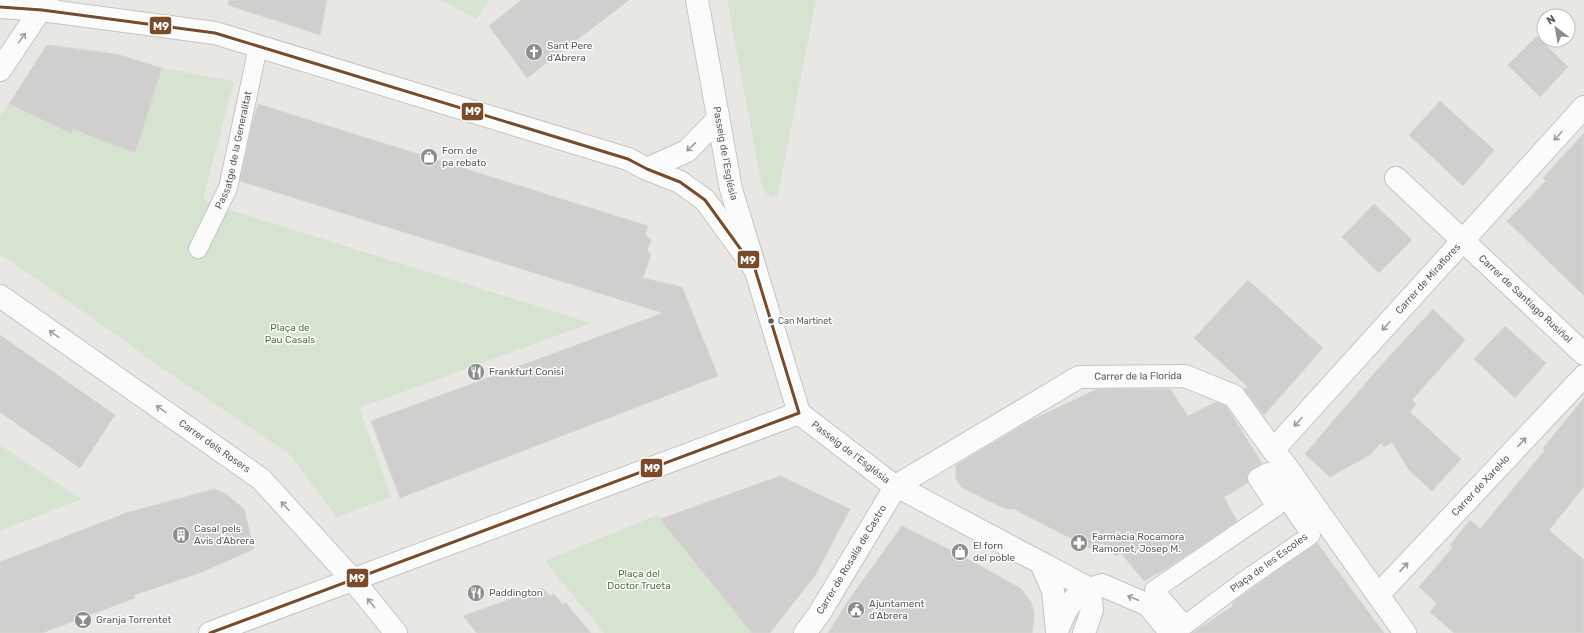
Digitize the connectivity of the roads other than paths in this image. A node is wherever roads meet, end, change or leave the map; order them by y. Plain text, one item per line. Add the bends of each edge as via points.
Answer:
1 (697, 0) edge
2 (45, 5) edge
3 (0, 7) edge
4 (258, 47) junction
5 (0, 70) edge
6 (1584, 108) edge
7 (718, 119) junction
8 (647, 169) junction
9 (1396, 178) dead end
10 (1463, 241) junction
11 (198, 249) dead end
12 (755, 268) junction
13 (0, 296) edge
14 (1584, 354) edge
15 (1584, 376) edge
16 (799, 413) junction
17 (1273, 450) junction
18 (896, 486) junction
19 (1041, 563) junction
20 (353, 580) junction
21 (1090, 589) junction
22 (1154, 590) joint
23 (1378, 596) junction
24 (1057, 631) edge
25 (210, 633) edge
26 (396, 633) edge
27 (805, 633) edge
28 (1084, 633) edge
29 (1171, 633) edge
30 (1405, 633) edge

1 - 7 street, Passeig de l'Església
2 - 3 street
2 - 4 street via 215,33
5 -> 2 street
4 - 8 street via 628,159
4 - 11 street, Passatge de la Generalitat via 228,188
6 -> 10 street, Carrer de Miraflores
7 -> 8 street via 687,151
7 - 12 street, Passeig de l'Església via 731,189
8 - 12 street via 680,182 705,200
9 - 10 street, Carrer de Santiago Rusiñol
10 - 14 street, Carrer de Santiago Rusiñol
10 -> 17 street, Carrer de Miraflores
12 - 16 street, Passeig de l'Església
20 -> 13 street, Carrer dels Rosers via 261,479
23 -> 15 street, Carrer de Xarel·lo
16 - 18 street, Passeig de l'Església
16 - 20 street
17 - 18 street, Carrer de la Florida via 1234,396 1185,376 1079,377
17 - 23 street, Carrer de la Florida
18 - 19 street, Passeig de l'Església
18 - 27 street, Carrer de Rosalía de Castro
19 - 21 street, Passeig de l'Església
19 - 24 street via 1053,591
20 - 25 street
26 -> 20 street, Carrer dels Rosers
21 - 24 street via 1074,599
21 - 28 street via 1092,610
29 -> 21 street via 1148,604 1102,585
22 - 22 street, Plaça de les Escoles via 1185,625 1311,535 1268,472 1257,478 1276,507
23 - 30 street, Carrer de la Florida

